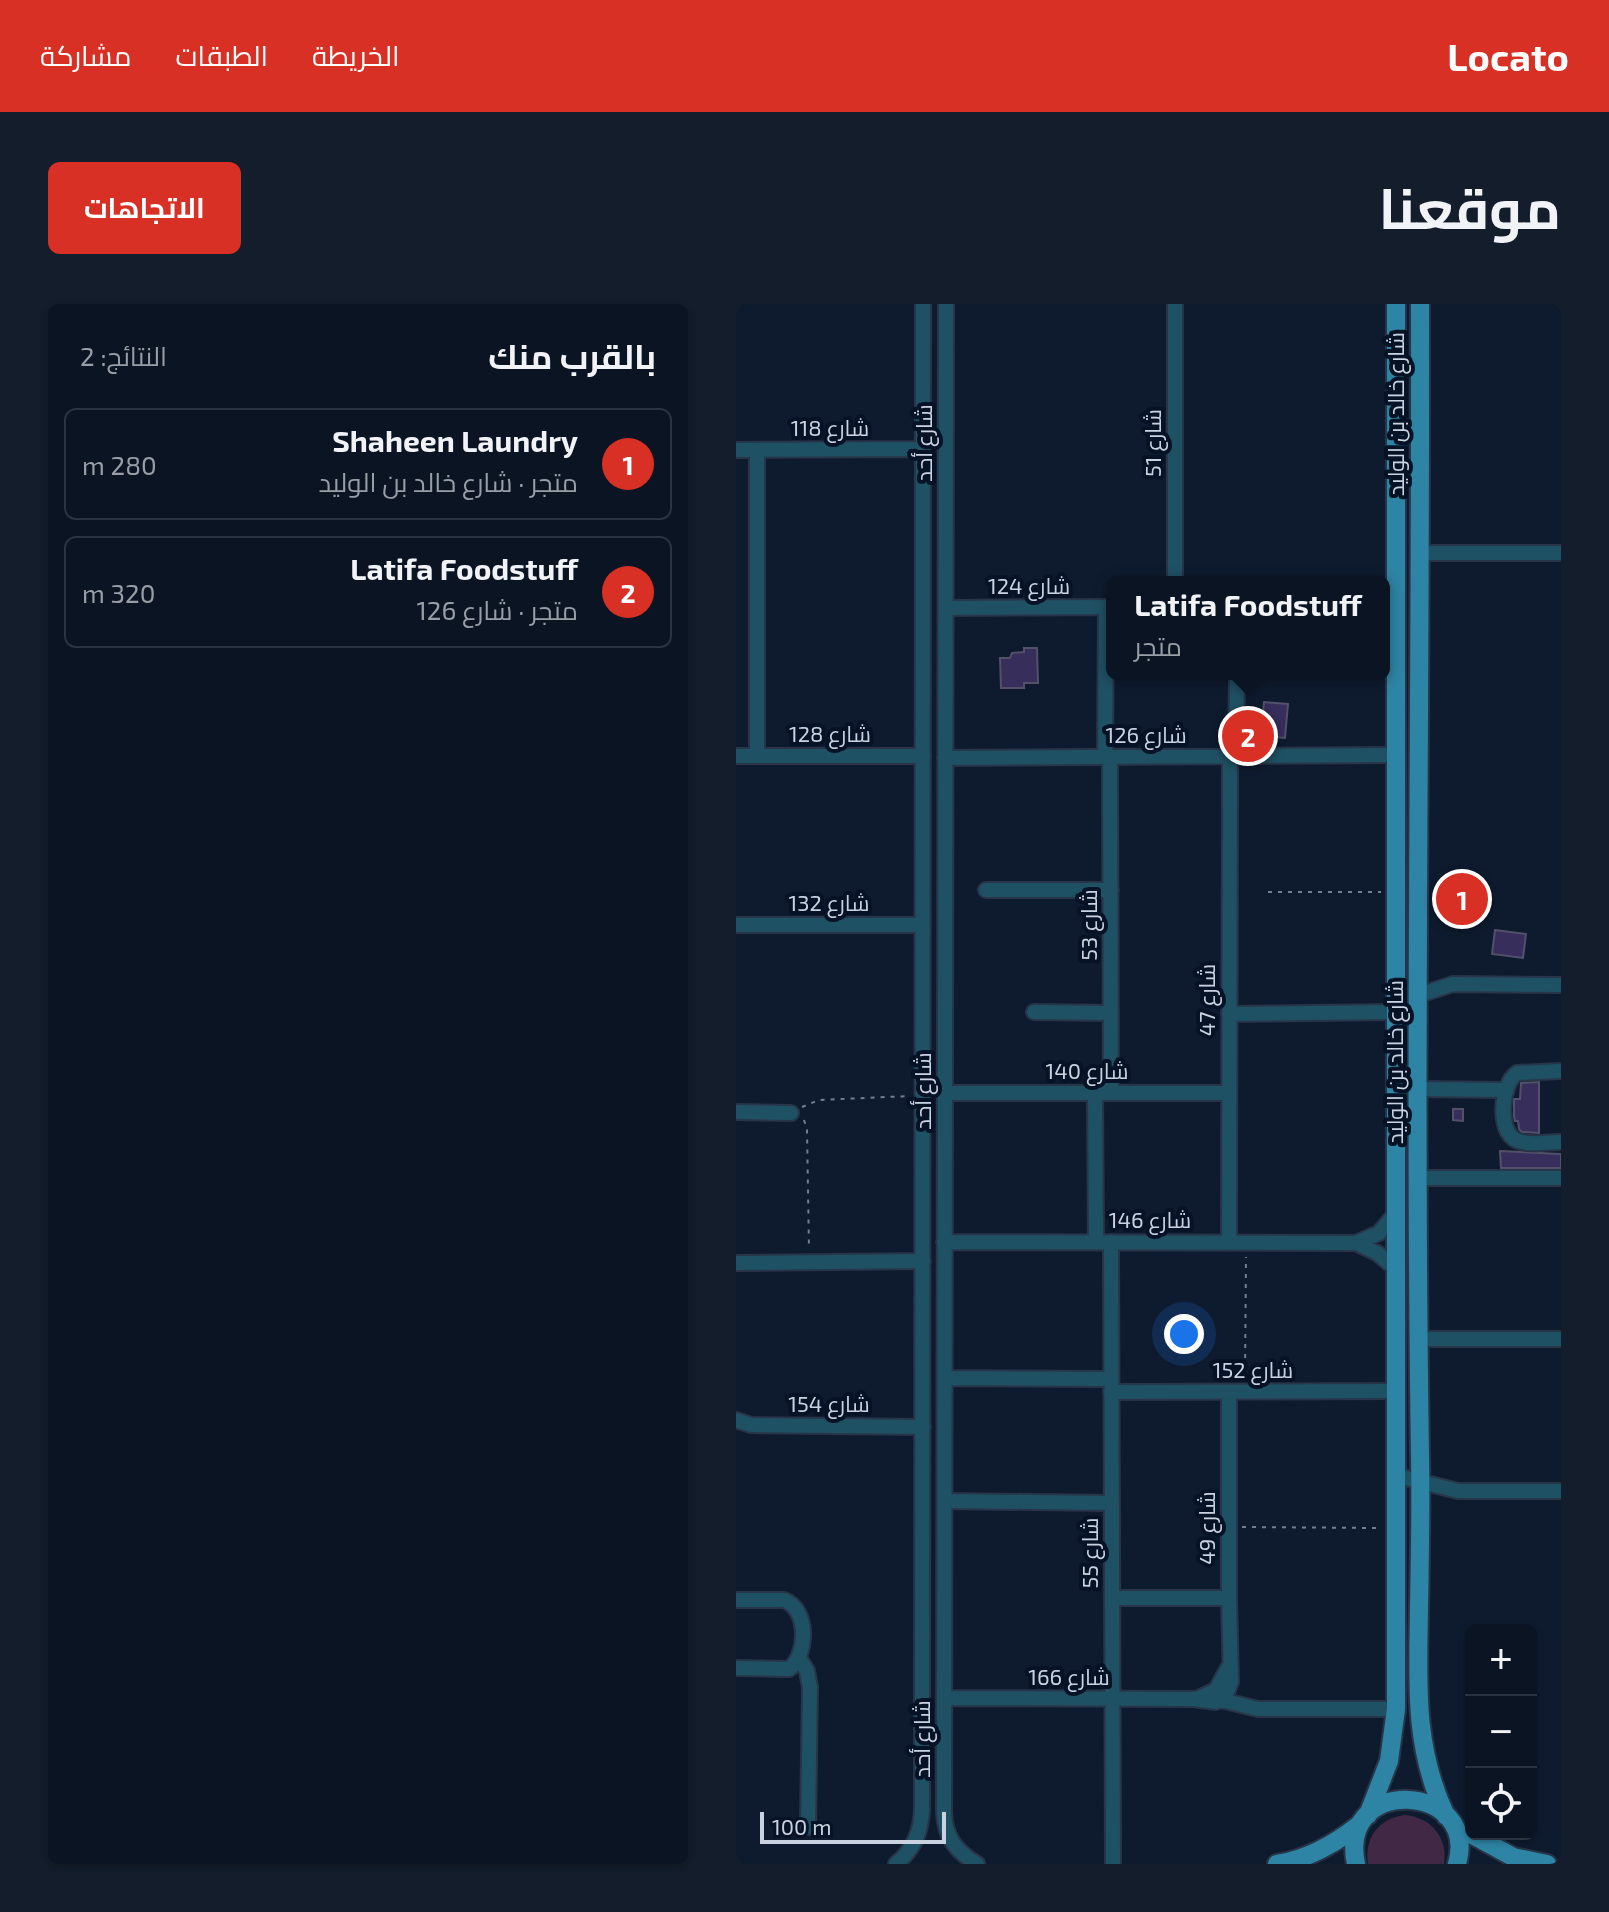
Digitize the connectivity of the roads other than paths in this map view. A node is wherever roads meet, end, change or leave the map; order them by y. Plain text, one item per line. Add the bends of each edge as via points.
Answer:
1 (923, 304) edge
2 (946, 304) edge
3 (1175, 304) edge
4 (1396, 304) edge
5 (1420, 304) edge
6 (923, 407) junction
7 (946, 408) junction
8 (923, 449) junction
9 (736, 450) edge
10 (757, 450) junction
11 (1421, 553) junction
12 (1561, 553) edge
13 (1175, 576) edge
14 (1390, 587) edge
15 (1106, 607) edge
16 (946, 608) junction
17 (1390, 627) edge
18 (1109, 680) edge
19 (1237, 680) edge
20 (1396, 755) junction
21 (736, 756) edge
22 (757, 756) junction
23 (923, 756) junction
24 (1108, 757) junction
25 (1233, 757) junction
26 (945, 758) junction
27 (923, 778) junction
28 (946, 778) junction
29 (986, 890) dead end
30 (1111, 890) junction
31 (1394, 896) junction
32 (1419, 901) junction
33 (736, 925) edge
34 (922, 925) junction
35 (1395, 934) junction
36 (1419, 936) junction
37 (1419, 972) junction
38 (1453, 984) junction
39 (1561, 985) edge
40 (1419, 995) junction
41 (1034, 1012) dead end
42 (1395, 1012) junction
43 (1111, 1013) junction
44 (1229, 1014) junction
45 (1561, 1071) edge
46 (1419, 1089) junction
47 (1505, 1090) junction
48 (945, 1093) junction
49 (1095, 1093) junction
50 (1111, 1093) junction
51 (1229, 1093) junction
52 (736, 1112) edge
53 (794, 1114) road end
54 (1561, 1142) edge
55 (944, 1156) junction
56 (923, 1159) junction
57 (1418, 1178) junction
58 (1561, 1178) edge
59 (1395, 1214) junction
60 (944, 1242) junction
61 (1103, 1242) junction
62 (1229, 1243) junction
63 (1356, 1243) junction
64 (923, 1261) junction
65 (736, 1263) edge
66 (1395, 1268) junction
67 (1418, 1339) junction
68 (1561, 1339) edge
69 (945, 1378) junction
70 (1111, 1386) junction
71 (1395, 1391) junction
72 (1229, 1392) junction
73 (736, 1420) edge
74 (923, 1434) junction
75 (945, 1441) junction
76 (1394, 1475) junction
77 (1420, 1481) junction
78 (1561, 1491) edge
79 (945, 1501) junction
80 (1111, 1503) junction
81 (1112, 1598) junction
82 (1229, 1598) junction
83 (736, 1600) edge
84 (759, 1602) junction
85 (736, 1607) edge
86 (799, 1632) junction
87 (799, 1658) junction
88 (1229, 1663) junction
89 (736, 1668) edge
90 (757, 1669) junction
91 (945, 1698) junction
92 (1112, 1699) junction
93 (1193, 1699) junction
94 (1221, 1700) junction
95 (1396, 1709) junction
96 (922, 1769) junction
97 (944, 1769) junction
98 (1365, 1818) junction
99 (1448, 1818) junction
100 (808, 1827) dead end
101 (1465, 1830) edge
102 (1481, 1840) edge
103 (896, 1864) edge
104 (977, 1864) edge
105 (1113, 1864) edge
106 (1277, 1864) edge
107 (1356, 1864) edge
108 (1457, 1864) edge
109 (1547, 1864) edge

1 - 6 street, شارع أحد
2 - 7 street, شارع أحد
3 - 13 street, شارع 51
4 - 14 main road, شارع خالد بن الوليد
5 - 11 main road, شارع خالد بن الوليد
6 - 7 street
6 - 8 street, شارع أحد
7 - 16 street, شارع أحد
8 - 10 street, شارع 118
8 - 23 street, شارع أحد
9 - 10 street, شارع 118
10 - 22 street
11 - 12 street
11 - 32 main road, شارع خالد بن الوليد
14 - 17 main road, شارع خالد بن الوليد
15 - 16 street, شارع 124
16 - 26 street, شارع أحد
17 - 20 main road, شارع خالد بن الوليد
18 - 24 street, شارع 53
19 - 25 street, شارع 47
20 - 25 street, شارع 126
20 - 31 main road, شارع خالد بن الوليد
21 - 22 street, شارع 128
22 - 23 street, شارع 128
23 - 27 street, شارع أحد
24 - 25 street, شارع 126
24 - 26 street, شارع 126
24 - 30 street, شارع 53
25 - 44 street, شارع 47
26 - 28 street, شارع أحد
27 - 28 street via 932,771
27 - 34 street, شارع أحد
28 - 48 street, شارع أحد
29 - 30 street
30 - 43 street, شارع 53
31 - 32 main road via 1407,909
31 - 35 main road, شارع خالد بن الوليد
32 - 36 main road, شارع خالد بن الوليد
33 - 34 street, شارع 132
34 - 56 street, شارع أحد
35 - 36 main road via 1407,928
35 - 42 main road, شارع خالد بن الوليد
36 - 37 main road, شارع خالد بن الوليد
37 - 38 street
37 - 40 main road, شارع خالد بن الوليد
38 - 39 street
38 - 40 street
40 - 46 main road, شارع خالد بن الوليد
41 - 43 street
42 - 44 street
42 - 59 main road, شارع خالد بن الوليد
43 - 50 street, شارع 53
44 - 51 street, شارع 47
45 - 47 street via 1517,1073
46 - 47 street
46 - 57 main road, شارع خالد بن الوليد
47 - 54 street via 1505,1124 1513,1139
48 - 49 street, شارع 140
48 - 55 street, شارع أحد
49 - 50 street, شارع 140
49 - 61 street, شارع 55
50 - 51 street, شارع 140
51 - 62 street, شارع 47
52 - 53 street
55 - 56 street via 932,1164
55 - 60 street, شارع أحد
56 - 64 street, شارع أحد
57 - 58 street
57 - 67 main road, شارع خالد بن الوليد
59 - 63 street via 1379,1233
59 - 66 main road, شارع خالد بن الوليد
60 - 61 street, شارع 146
60 - 69 street, شارع أحد
61 - 62 street, شارع 146
61 - 70 street, شارع 55
62 - 63 street, شارع 146
63 - 66 street
64 - 65 street
64 - 74 street, شارع أحد
66 - 71 main road, شارع خالد بن الوليد
67 - 68 street
67 - 77 main road, شارع خالد بن الوليد
69 - 70 street, شارع 152
69 - 75 street, شارع أحد
70 - 72 street, شارع 152
70 - 80 street, شارع 55
71 - 72 street, شارع 152
71 - 76 main road, شارع خالد بن الوليد
72 - 82 street, شارع 49
73 - 74 street, شارع 154
74 - 75 street, شارع 154
74 - 96 street, شارع أحد
75 - 79 street, شارع أحد
76 - 77 street
76 - 95 main road, شارع خالد بن الوليد
77 - 78 street via 1458,1491
77 - 99 main road, شارع خالد بن الوليد via 1420,1729 1429,1774
79 - 80 street
79 - 91 street, شارع أحد
80 - 81 street, شارع 55
81 - 82 street
81 - 92 street, شارع 55
82 - 88 street, شارع 49
83 - 84 street
84 - 85 street
84 - 86 street via 786,1609
86 - 87 street
86 - 90 street via 792,1655
87 - 90 street via 789,1669
87 - 100 street via 810,1687
88 - 93 street via 1216,1690
88 - 94 street via 1231,1687
89 - 90 street
91 - 92 street, شارع 166
91 - 97 street, شارع أحد
92 - 93 street, شارع 166
92 - 105 street, شارع 55
93 - 94 street, شارع 166
94 - 95 street, شارع 166 via 1258,1709
95 - 98 main road, شارع خالد بن الوليد via 1389,1761
96 - 97 street via 936,1775
96 - 103 street, شارع أحد via 919,1835
97 - 104 street, شارع أحد via 948,1836
98 - 99 main road via 1398,1798 1424,1802
98 - 106 main road via 1325,1849
98 - 107 main road, شارع خالد بن الوليد via 1354,1848
99 - 101 main road
99 - 108 main road, شارع خالد بن الوليد via 1459,1844
102 - 109 main road via 1501,1852

